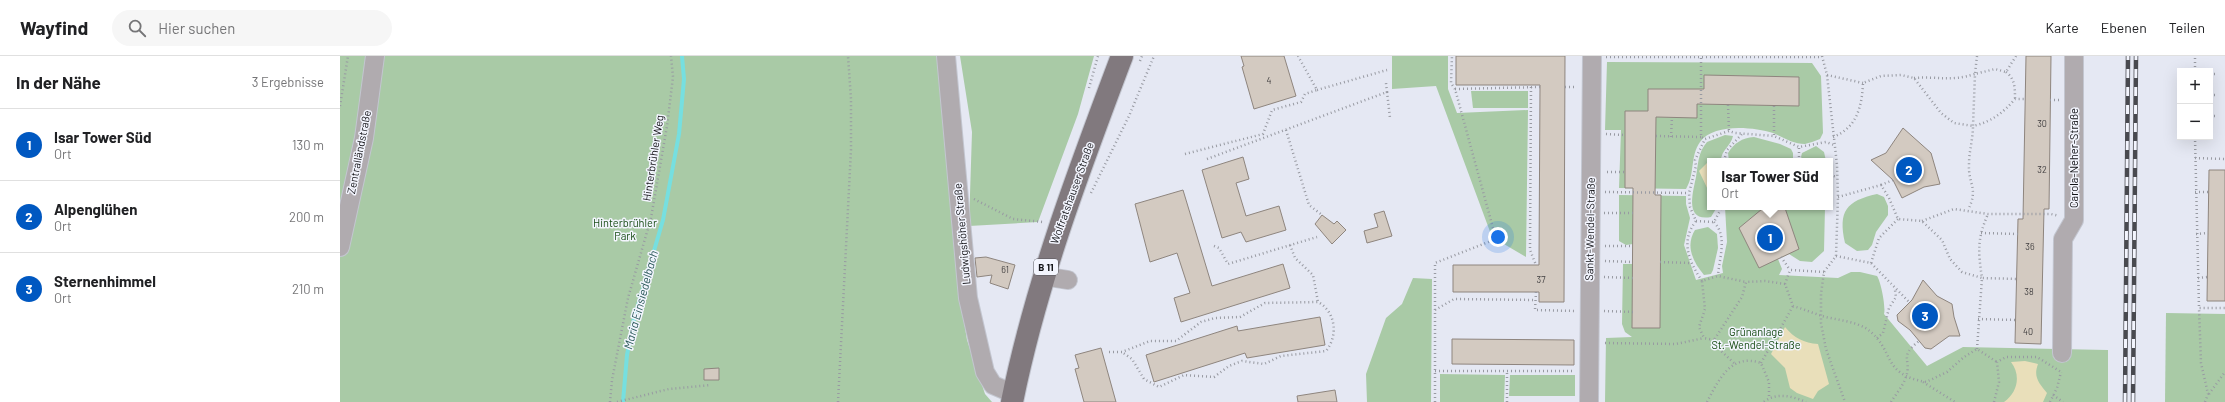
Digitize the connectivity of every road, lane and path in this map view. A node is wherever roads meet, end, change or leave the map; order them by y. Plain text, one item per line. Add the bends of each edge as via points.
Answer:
1 (348, 56) edge
2 (375, 56) edge
3 (671, 56) edge
4 (848, 56) edge
5 (946, 56) edge
6 (1122, 56) edge
7 (1154, 56) edge
8 (1298, 56) edge
9 (1452, 56) edge
10 (1976, 56) edge
11 (2016, 56) edge
12 (2074, 56) edge
13 (2195, 56) edge
14 (1599, 57) edge
15 (1822, 57) edge
16 (1701, 58) junction
17 (2195, 68) edge
18 (1386, 70) dead end
19 (2006, 72) junction
20 (1975, 74) junction
21 (1827, 75) junction
22 (1914, 78) junction
23 (1386, 83) dead end
24 (1863, 83) junction
25 (1531, 87) junction
26 (1540, 87) dead end
27 (1565, 87) dead end
28 (1579, 87) dead end
29 (341, 88) edge
30 (1455, 89) junction
31 (1317, 90) junction
32 (1387, 92) junction
33 (2015, 99) junction
34 (2025, 99) dead end
35 (1728, 105) dead end
36 (340, 106) edge
37 (1774, 106) dead end
38 (1672, 117) dead end
39 (1390, 118) dead end
40 (1973, 126) junction
41 (1286, 130) junction
42 (1729, 130) junction
43 (1604, 134) dead end
44 (1742, 134) junction
45 (1625, 135) dead end
46 (1656, 136) dead end
47 (1671, 136) junction
48 (1774, 136) junction
49 (1701, 137) junction
50 (1833, 137) junction
51 (1705, 139) junction
52 (2195, 140) edge
53 (1834, 146) junction
54 (1799, 147) junction
55 (1185, 154) dead end
56 (1725, 158) edge
57 (1799, 158) edge
58 (2195, 158) junction
59 (1207, 159) dead end
60 (2225, 159) edge
61 (1604, 172) dead end
62 (1625, 172) dead end
63 (1833, 176) edge
64 (1837, 177) junction
65 (1893, 180) dead end
66 (1881, 185) junction
67 (958, 188) junction
68 (1604, 192) dead end
69 (2195, 192) junction
70 (2208, 192) dead end
71 (1688, 193) junction
72 (1088, 196) dead end
73 (1838, 197) junction
74 (1720, 210) edge
75 (1968, 210) junction
76 (1604, 212) dead end
77 (1634, 213) dead end
78 (1988, 214) junction
79 (1322, 215) dead end
80 (1898, 219) junction
81 (2074, 220) junction
82 (1696, 221) junction
83 (1922, 221) junction
84 (1714, 222) junction
85 (1058, 229) junction
86 (1981, 233) junction
87 (2208, 233) dead end
88 (2018, 234) dead end
89 (2196, 234) junction
90 (1317, 237) dead end
91 (1290, 245) junction
92 (1214, 246) dead end
93 (1604, 246) dead end
94 (1633, 246) dead end
95 (340, 247) edge
96 (1836, 256) junction
97 (1781, 257) dead end
98 (1604, 260) dead end
99 (1633, 262) dead end
100 (1660, 262) dead end
101 (1691, 262) junction
102 (1871, 263) junction
103 (1536, 265) dead end
104 (1790, 270) junction
105 (1824, 272) junction
106 (1043, 276) junction
107 (1718, 276) junction
108 (2208, 277) dead end
109 (1604, 278) dead end
110 (1633, 278) dead end
111 (1982, 278) junction
112 (2198, 278) junction
113 (2016, 279) dead end
114 (1068, 280) dead end
115 (1702, 281) junction
116 (1746, 282) junction
117 (1785, 284) junction
118 (1895, 289) junction
119 (1536, 292) dead end
120 (1536, 300) junction
121 (1318, 302) junction
122 (1910, 302) dead end
123 (1793, 306) junction
124 (2199, 308) junction
125 (2225, 308) edge
126 (1435, 310) junction
127 (1579, 311) dead end
128 (1603, 311) dead end
129 (1632, 312) dead end
130 (1822, 316) junction
131 (1978, 320) junction
132 (2016, 320) dead end
133 (1704, 338) junction
134 (1877, 338) junction
135 (1714, 340) junction
136 (1919, 341) dead end
137 (1603, 343) dead end
138 (1977, 349) junction
139 (1109, 352) dead end
140 (1122, 352) junction
141 (2062, 353) joint
142 (1997, 362) junction
143 (1761, 363) junction
144 (1734, 364) junction
145 (1435, 371) junction
146 (1507, 371) junction
147 (1578, 371) dead end
148 (2060, 372) junction
149 (2225, 372) edge
150 (1906, 377) junction
151 (1921, 381) junction
152 (711, 385) dead end
153 (2208, 394) junction
154 (2053, 395) junction
155 (1769, 397) junction
156 (1013, 398) edge
157 (610, 402) edge
158 (618, 402) edge
159 (838, 402) edge
160 (1435, 402) edge
161 (1507, 402) edge
162 (1589, 402) edge
163 (1707, 402) edge
164 (1764, 402) edge
165 (1806, 402) edge
166 (1845, 402) edge
167 (1891, 402) edge
168 (1955, 402) edge
169 (1994, 402) edge
170 (2050, 402) edge
171 (2063, 402) edge
172 (2205, 402) edge

1 - 29 path
2 - 95 street, Zentralländstraße via 364,138
3 - 157 path, Hinterbrühler Weg via 673,77 668,126 651,218 628,298
4 - 159 path via 852,144
5 - 67 street, Ludwigshöher Straße
6 - 85 main road, Wolfratshauser Straße / B 11
7 - 72 path via 1120,135
8 - 31 path
9 - 30 path via 1451,83
10 - 20 path
11 - 19 path
12 - 81 street, Carola-Neher-Straße
13 - 17 path
14 - 16 path
14 - 162 street, Sankt-Wendel-Straße
15 - 16 path
15 - 21 path
16 - 49 path
18 - 31 path
19 - 20 path via 1995,69
19 - 33 path via 2011,76 2015,86
20 - 22 path via 1944,80
20 - 40 path
21 - 24 path
21 - 50 path
22 - 24 path via 1901,75 1882,76
22 - 40 path via 1941,113 1954,123
23 - 32 path
24 - 50 path via 1862,104 1855,121 1842,134
25 - 26 path
25 - 30 path
25 - 103 path via 1530,250
27 - 28 path
29 - 36 path
30 - 126 path via 1496,239 1435,263
31 - 55 path via 1306,94 1300,102 1272,110 1263,134
32 - 39 path
32 - 41 path
33 - 34 path
33 - 40 path via 1988,122
35 - 42 path
37 - 48 path
38 - 47 path
40 - 75 path via 1969,164 1974,199
41 - 59 path
41 - 79 path via 1309,205
42 - 44 path
42 - 51 path
43 - 45 path
44 - 48 path
44 - 56 path via 1727,150
46 - 47 path
47 - 49 path
48 - 54 path
49 - 51 path
50 - 53 path
51 - 71 path via 1695,160 1696,166
52 - 58 path
53 - 54 path via 1826,142
53 - 64 path
54 - 57 path
58 - 60 path
58 - 69 path
61 - 62 path
63 - 64 path
64 - 73 path
65 - 66 path
66 - 73 path
66 - 80 path
67 - 85 path via 969,197 1013,219 1047,222
67 - 156 street, Ludwigshöher Straße via 968,298 976,340 985,372 993,384
68 - 71 path
69 - 70 path
69 - 89 path
71 - 82 path
73 - 96 path
74 - 84 path
75 - 78 path
75 - 83 path via 1954,209
76 - 77 path
78 - 81 path via 2051,214
78 - 86 path
80 - 83 path
80 - 102 path via 1879,238
81 - 141 street, Carola-Neher-Straße via 2063,239
82 - 84 path
82 - 101 path via 1687,242
83 - 111 path via 1942,240 1950,259 1962,272
84 - 107 path via 1718,226 1722,242
85 - 106 main road, Wolfratshauser Straße / B 11
86 - 88 path
86 - 111 path via 1978,249
87 - 89 path
89 - 112 path
90 - 91 path
91 - 92 path via 1228,264 1219,248
91 - 121 path via 1295,258 1313,275
93 - 94 path
96 - 102 path
96 - 105 path
97 - 104 path
98 - 99 path
100 - 101 path
101 - 115 path
102 - 118 path
104 - 105 path
104 - 117 path
105 - 130 path
106 - 114 street
106 - 156 main road, Wolfratshauser Straße / B 11
107 - 115 path
107 - 116 path
108 - 112 path
109 - 110 path
111 - 113 path
111 - 131 path
112 - 124 path
115 - 133 path via 1705,310 1699,327
116 - 117 path
116 - 135 path via 1742,296
117 - 123 path
118 - 122 path
118 - 134 path via 1896,297 1889,308 1882,333
119 - 120 path
120 - 126 path via 1454,299
120 - 127 path via 1535,310
121 - 140 path via 1266,302 1240,317 1215,318 1201,322 1176,341 1150,341
121 - 140 path via 1330,310 1333,317 1332,338 1326,351 1281,356 1264,364 1242,361 1214,377 1184,375 1159,387 1144,379 1132,359
123 - 130 path
123 - 143 path
124 - 125 path
124 - 153 path via 2201,364
126 - 145 path
128 - 129 path
130 - 134 path via 1866,328
130 - 166 path via 1826,349
131 - 132 path
131 - 138 path
133 - 135 path
133 - 137 path via 1676,344
134 - 150 path via 1888,360
135 - 144 path via 1719,350
136 - 150 path via 1909,349 1906,356
138 - 142 path
138 - 151 path via 1947,372 1926,382
139 - 140 path
141 - 148 path
142 - 148 path via 2006,357 2037,357
142 - 169 path via 1999,382
143 - 144 path via 1744,361
143 - 155 path via 1769,382
144 - 163 path
145 - 146 path
145 - 160 path
146 - 147 path
146 - 161 path
148 - 154 path
149 - 153 path
150 - 151 path
150 - 167 path
151 - 168 path
152 - 158 path via 669,389
153 - 172 path
154 - 170 path
154 - 171 path
155 - 164 path
155 - 165 path via 1790,396

